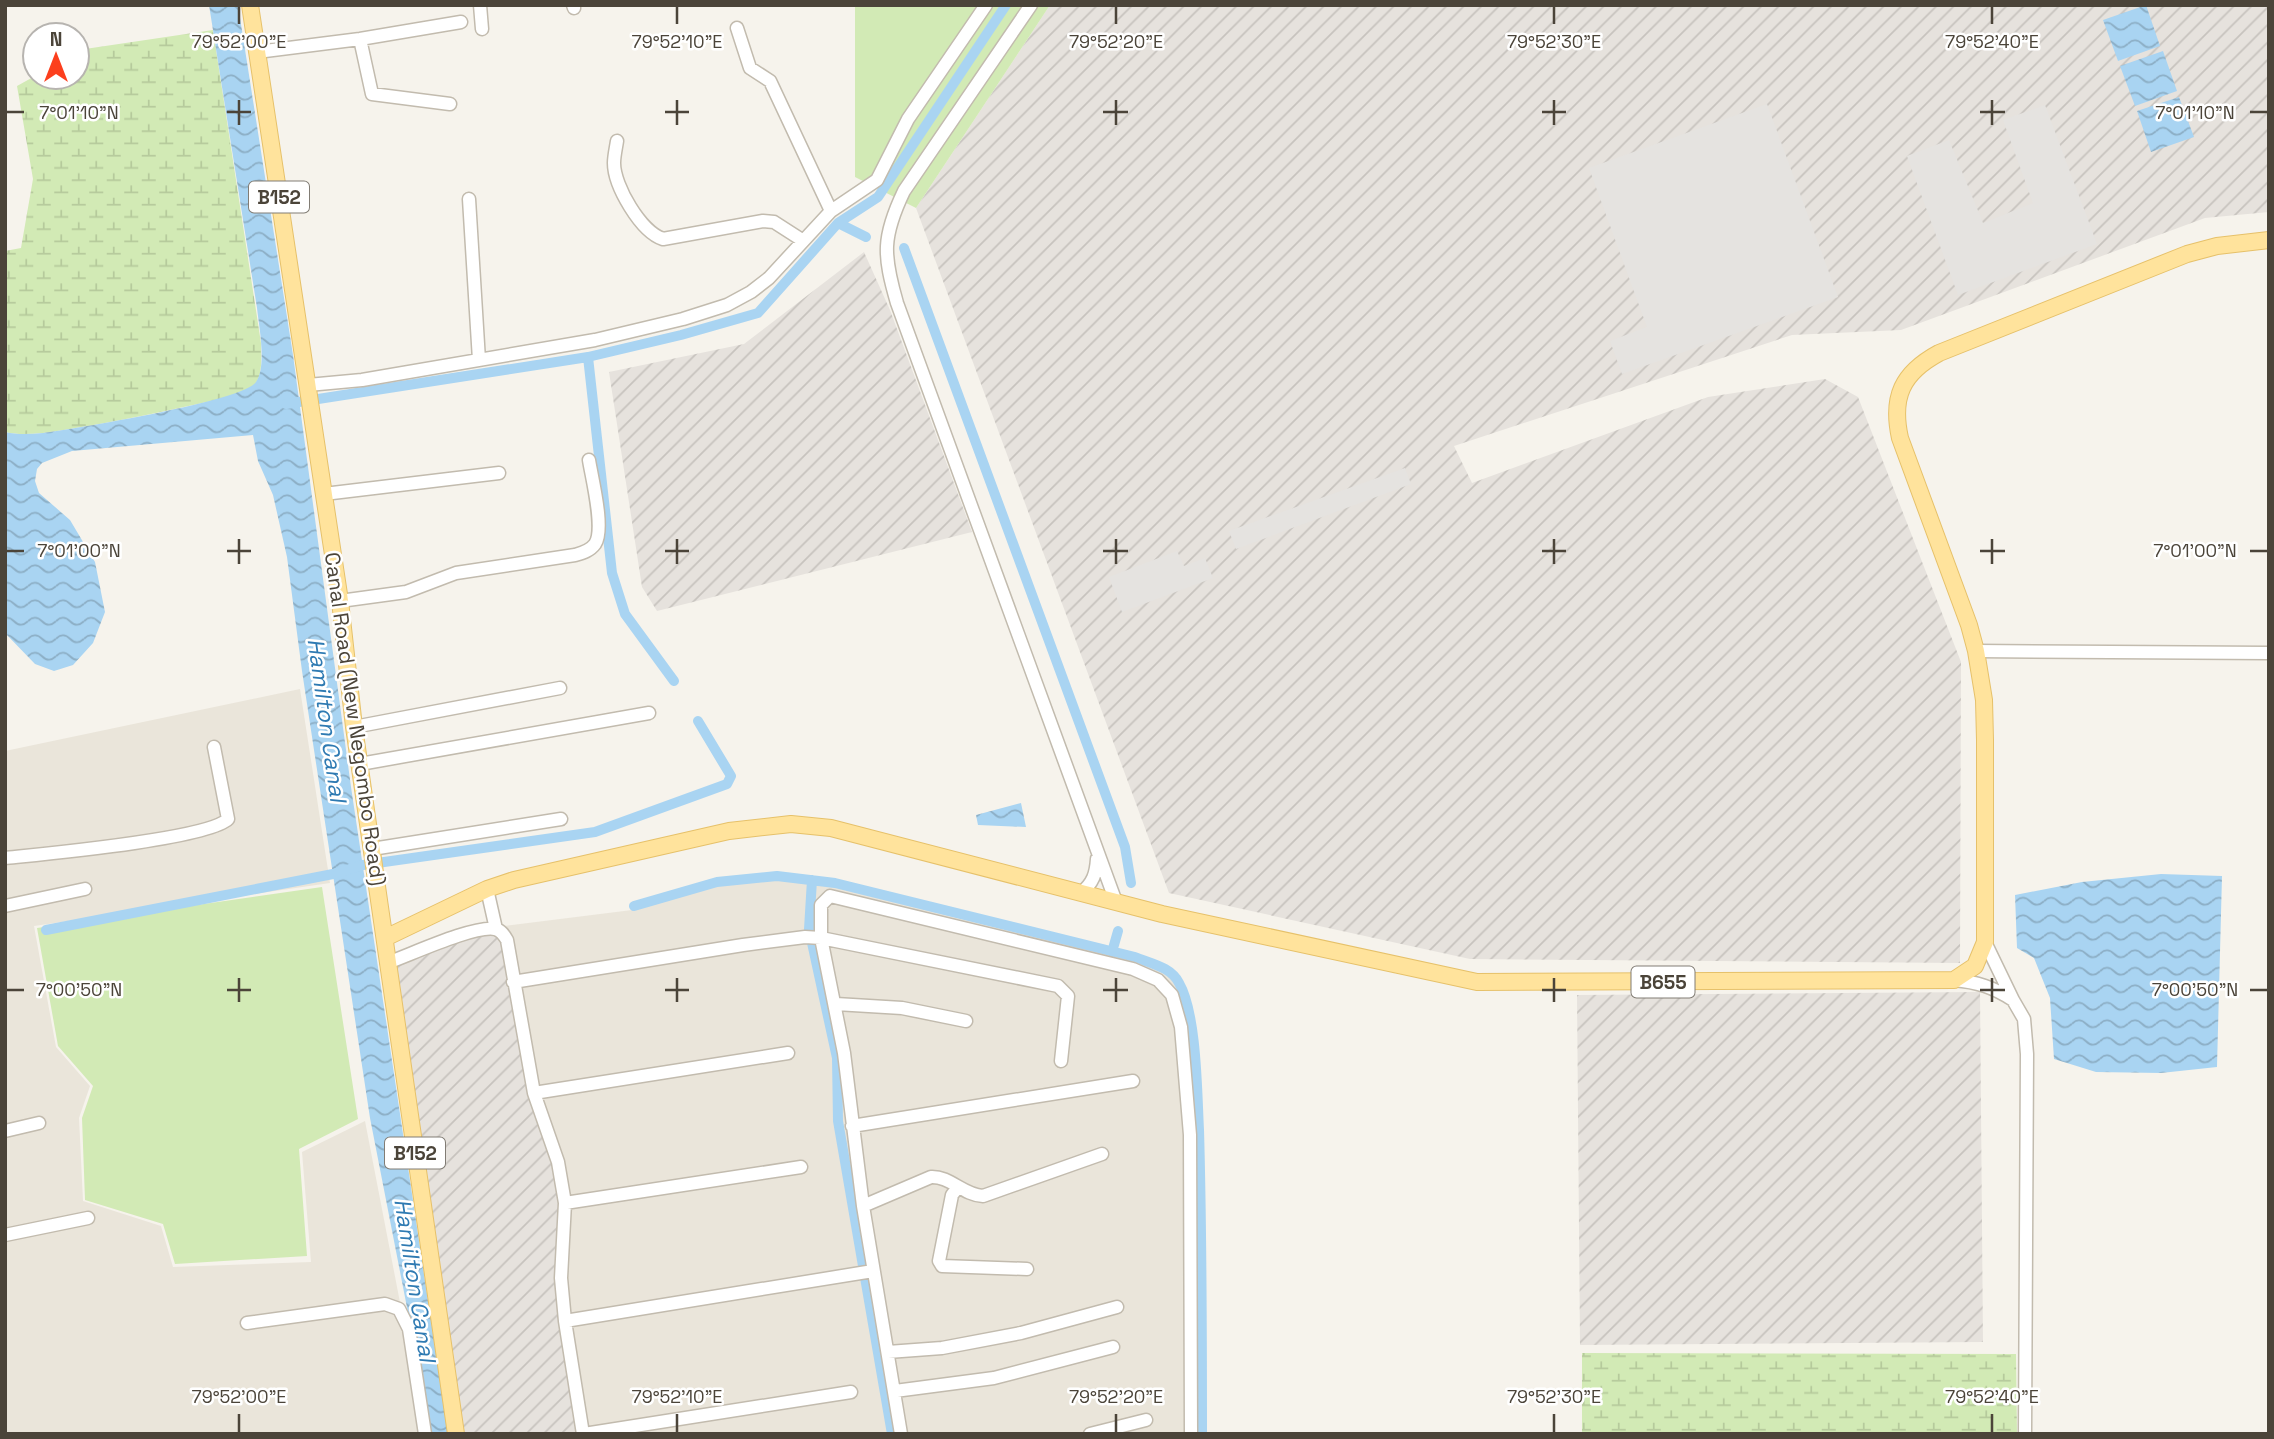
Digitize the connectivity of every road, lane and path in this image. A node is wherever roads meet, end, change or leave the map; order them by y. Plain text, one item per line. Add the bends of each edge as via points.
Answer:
1 (250, 5) edge
2 (481, 5) edge
3 (986, 5) edge
4 (1031, 5) edge
5 (461, 22) dead end
6 (737, 28) dead end
7 (482, 29) dead end
8 (360, 39) junction
9 (257, 52) junction
10 (450, 104) dead end
11 (617, 141) dead end
12 (469, 199) dead end
13 (831, 211) junction
14 (802, 240) junction
15 (2269, 240) edge
16 (479, 360) junction
17 (308, 387) junction
18 (589, 460) dead end
19 (499, 473) dead end
20 (324, 494) junction
21 (340, 601) junction
22 (1976, 651) junction
23 (2269, 653) edge
24 (560, 688) dead end
25 (649, 712) dead end
26 (354, 727) junction
27 (214, 747) dead end
28 (360, 764) junction
29 (561, 819) dead end
30 (373, 851) junction
31 (1097, 851) junction
32 (5, 858) edge
33 (85, 889) dead end
34 (487, 889) junction
35 (1081, 893) junction
36 (1116, 902) junction
37 (5, 906) edge
38 (496, 929) junction
39 (814, 937) junction
40 (385, 938) junction
41 (1985, 942) junction
42 (387, 963) junction
43 (1954, 980) junction
44 (513, 982) junction
45 (2013, 1000) junction
46 (836, 1004) junction
47 (966, 1021) dead end
48 (788, 1053) dead end
49 (1061, 1061) dead end
50 (1133, 1081) dead end
51 (534, 1093) junction
52 (39, 1123) dead end
53 (852, 1126) junction
54 (5, 1131) edge
55 (1102, 1154) dead end
56 (801, 1167) dead end
57 (958, 1187) junction
58 (565, 1203) junction
59 (863, 1206) junction
60 (88, 1219) dead end
61 (5, 1235) edge
62 (1027, 1269) dead end
63 (866, 1272) junction
64 (1117, 1307) dead end
65 (565, 1321) junction
66 (247, 1323) dead end
67 (1113, 1347) dead end
68 (888, 1352) junction
69 (895, 1391) junction
70 (851, 1392) dead end
71 (1146, 1420) dead end
72 (425, 1434) edge
73 (456, 1434) edge
74 (584, 1434) edge
75 (901, 1434) edge
76 (1090, 1434) edge
77 (1191, 1434) edge
78 (2025, 1434) edge

1 - 9 main road, Canal Road (New Negombo Road) / B152
2 - 7 street
3 - 13 street via 908,119 877,180
4 - 31 street via 904,191 885,245 897,303
5 - 8 street
6 - 13 street via 750,68 769,81
8 - 9 street
8 - 10 street via 372,94
9 - 17 main road, Canal Road (New Negombo Road) / B152
11 - 14 street via 614,165 627,202 654,236 663,239 763,221 774,222
12 - 16 street
13 - 14 street
14 - 16 street via 769,278 727,305 595,340
15 - 22 main road via 2187,254 1951,348 1920,363 1900,388 1895,418 1900,438
16 - 17 street
17 - 20 main road, Canal Road (New Negombo Road) / B152
18 - 21 street via 598,524 597,542 589,550 456,573 406,592
19 - 20 street
20 - 21 main road, Canal Road (New Negombo Road) / B152
21 - 26 main road, Canal Road (New Negombo Road) / B152
22 - 23 street
22 - 41 main road via 1984,699
24 - 26 street
25 - 28 street
26 - 28 main road, Canal Road (New Negombo Road) / B152
27 - 32 street via 228,819 222,825 117,845
28 - 30 main road, Canal Road (New Negombo Road) / B152
29 - 30 street
30 - 40 main road, Canal Road (New Negombo Road) / B152
31 - 35 street via 1096,874
31 - 36 street
33 - 37 street
34 - 35 main road, B655 via 729,831 791,824 831,828
34 - 38 street
34 - 40 main road, B655
35 - 36 main road, B655
36 - 43 main road, B655 via 1477,982
38 - 42 street via 472,932
38 - 44 street via 507,940
39 - 44 street via 743,944
39 - 46 street
39 - 49 street via 1058,986 1068,996
39 - 77 street via 821,905 830,896 1133,969 1158,980 1172,995 1181,1027 1190,1135
40 - 42 main road, Canal Road (New Negombo Road) / B152
41 - 43 main road via 1975,966
41 - 45 street
42 - 73 main road, Canal Road (New Negombo Road) / B152
43 - 45 street via 1978,982
44 - 51 street
45 - 78 street via 2024,1019 2027,1054
46 - 47 street via 902,1008
46 - 53 street
48 - 51 street
50 - 53 street
51 - 58 street via 558,1162
52 - 54 street
53 - 59 street
55 - 57 street via 983,1196
56 - 58 street
57 - 59 street via 931,1177
57 - 62 street via 952,1195 939,1261 942,1266
58 - 65 street via 561,1278
59 - 63 street
60 - 61 street
63 - 65 street
63 - 68 street
64 - 68 street via 1021,1333 942,1348
65 - 74 street
66 - 72 street via 385,1304 399,1309 409,1329
67 - 69 street via 994,1378
68 - 69 street
69 - 75 street
70 - 74 street
71 - 76 street

